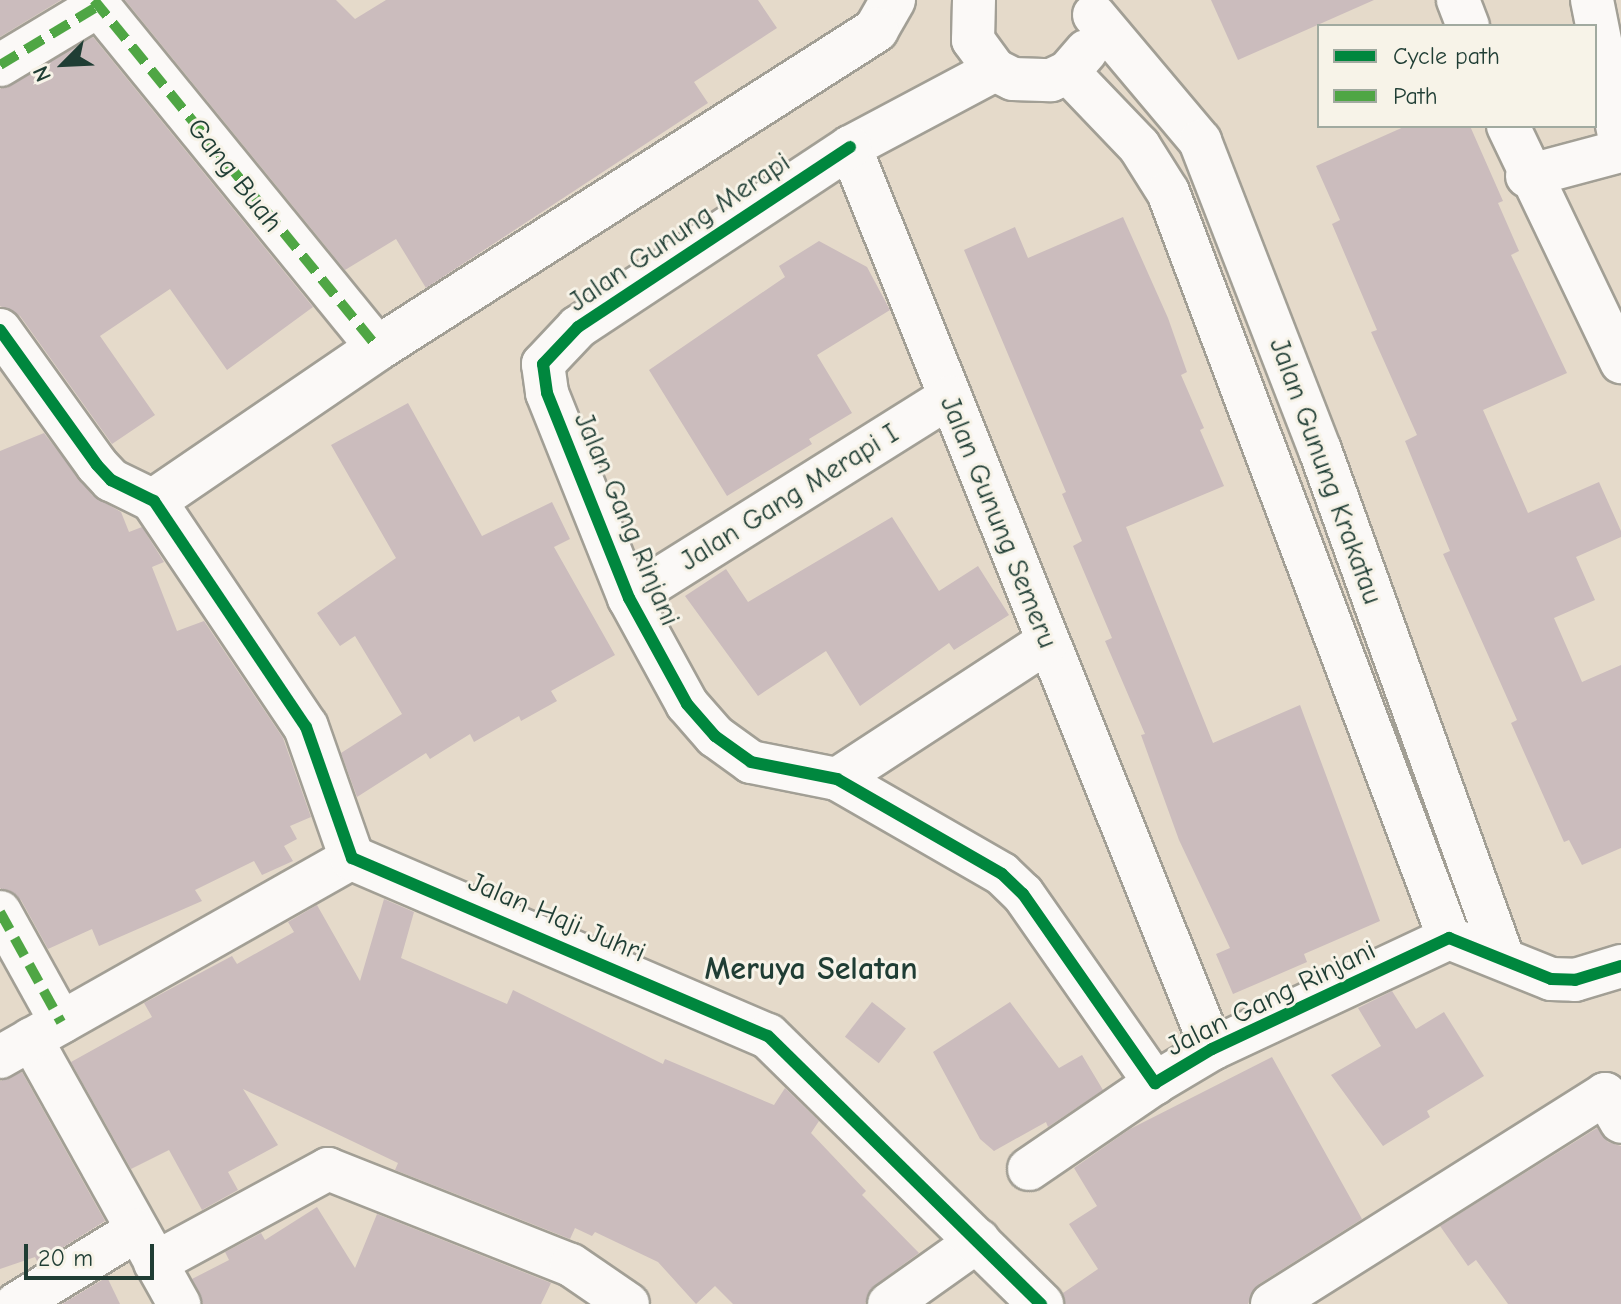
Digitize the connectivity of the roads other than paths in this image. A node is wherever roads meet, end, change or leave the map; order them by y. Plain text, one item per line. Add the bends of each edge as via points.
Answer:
1 (893, 0) edge
2 (974, 0) edge
3 (1458, 0) edge
4 (1592, 0) edge
5 (96, 3) edge
6 (1093, 8) edge
7 (1467, 24) edge
8 (1597, 24) edge
9 (1597, 26) edge
10 (0, 65) edge
11 (995, 70) junction
12 (1068, 72) junction
13 (1509, 128) edge
14 (850, 147) junction
15 (1621, 148) edge
16 (1527, 176) junction
17 (0, 330) edge
18 (378, 348) junction
19 (1621, 362) edge
20 (543, 364) joint
21 (950, 397) junction
22 (1320, 450) junction
23 (1274, 471) junction
24 (154, 501) junction
25 (629, 598) junction
26 (1047, 642) junction
27 (837, 779) junction
28 (352, 858) junction
29 (0, 912) edge
30 (1449, 938) junction
31 (1503, 958) junction
32 (1621, 966) edge
33 (31, 1040) edge
34 (1212, 1049) junction
35 (1155, 1083) junction
36 (1621, 1122) edge
37 (1029, 1169) dead end
38 (979, 1240) junction
39 (146, 1246) junction
40 (16, 1304) edge
41 (179, 1304) edge
42 (628, 1304) edge
43 (889, 1304) edge
44 (1041, 1304) edge
45 (1272, 1304) edge

1 - 18 street via 876,30
2 - 11 street via 973,40
3 - 7 street
4 - 8 street
5 - 10 street
5 - 18 street, Gang Buah
6 - 12 street via 1093,37
6 - 22 street, Jalan Gunung Krakatau via 1200,141
9 - 15 street
11 - 12 street via 1031,83
11 - 14 street
12 - 23 street, Jalan Gunung Krakatau via 1139,146 1168,192
13 - 16 street
14 - 20 street, Jalan Gunung Merapi via 578,327
14 - 21 street, Jalan Gunung Semeru
15 - 16 street
16 - 19 street
17 - 24 street via 97,465 111,480
18 - 24 street
20 - 25 street, Jalan Gang Rinjani via 547,393
21 - 25 street, Jalan Gang Merapi I
21 - 26 street, Jalan Gunung Semeru
22 - 23 street
22 - 31 street, Jalan Gunung Krakatau
23 - 30 street, Jalan Gunung Krakatau
24 - 28 street via 306,727
25 - 27 street, Jalan Gang Rinjani via 687,704 715,736 751,762
26 - 27 street
26 - 34 street, Jalan Gunung Semeru
27 - 35 street, Jalan Gang Rinjani via 1013,883
28 - 33 street
28 - 38 street, Jalan Haji Juhri via 768,1036
29 - 33 street
30 - 31 street
30 - 34 street, Jalan Gang Rinjani
31 - 32 street via 1551,979 1575,980
33 - 39 street
34 - 35 street, Jalan Gang Rinjani
35 - 37 street
36 - 45 street via 1605,1094
38 - 43 street
38 - 44 street, Jalan Haji Juhri
39 - 40 street
39 - 41 street
39 - 42 street via 328,1169 571,1265

